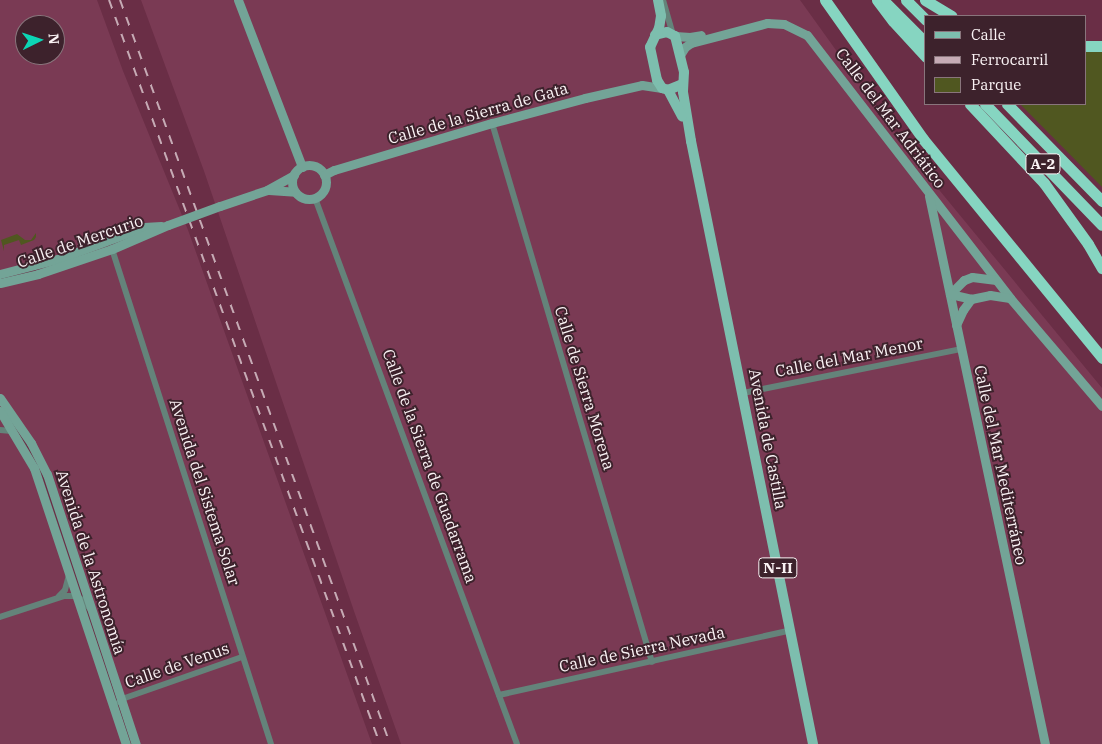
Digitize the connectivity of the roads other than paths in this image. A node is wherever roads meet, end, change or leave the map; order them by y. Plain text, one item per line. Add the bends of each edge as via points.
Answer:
1 (238, 0) edge
2 (658, 0) edge
3 (663, 0) edge
4 (825, 0) edge
5 (877, 0) edge
6 (883, 0) edge
7 (906, 0) edge
8 (925, 0) edge
9 (950, 15) edge
10 (924, 18) edge
11 (736, 31) junction
12 (655, 35) junction
13 (674, 35) junction
14 (924, 41) edge
15 (1087, 46) edge
16 (1102, 46) edge
17 (924, 54) edge
18 (680, 55) junction
19 (655, 69) junction
20 (683, 84) junction
21 (642, 86) junction
22 (665, 89) junction
23 (971, 105) edge
24 (986, 105) edge
25 (1009, 105) edge
26 (492, 123) junction
27 (691, 141) junction
28 (302, 167) junction
29 (294, 175) junction
30 (324, 175) junction
31 (267, 190) junction
32 (295, 192) junction
33 (928, 192) junction
34 (315, 198) junction
35 (1102, 201) edge
36 (1102, 225) edge
37 (168, 226) junction
38 (128, 233) junction
39 (90, 248) junction
40 (112, 249) junction
41 (1102, 268) edge
42 (0, 274) edge
43 (996, 280) junction
44 (0, 283) edge
45 (950, 294) junction
46 (1010, 298) junction
47 (971, 299) junction
48 (956, 325) junction
49 (961, 349) junction
50 (1102, 358) edge
51 (743, 393) junction
52 (0, 398) edge
53 (1102, 406) edge
54 (2, 413) edge
55 (0, 430) edge
56 (12, 431) junction
57 (69, 575) junction
58 (75, 596) junction
59 (58, 597) junction
60 (94, 616) junction
61 (0, 617) edge
62 (791, 630) junction
63 (242, 657) junction
64 (652, 662) junction
65 (107, 688) junction
66 (499, 694) junction
67 (122, 699) junction
68 (115, 712) junction
69 (132, 743) edge
70 (271, 744) edge
71 (517, 744) edge
72 (813, 744) edge
73 (1045, 744) edge

1 - 28 street
2 - 12 main road, N-II via 661,16
3 - 13 street, N-II
4 - 50 highway via 923,138
5 - 17 highway
6 - 14 highway
7 - 10 highway
8 - 9 highway
11 - 13 street, Calle del Mar Adriático via 731,29 690,37
11 - 18 street, Calle del Mar Adriático via 691,43
11 - 33 street, Calle del Mar Adriático via 767,23 784,24 807,34
12 - 13 main road via 667,32
12 - 19 main road, N-II via 650,47
13 - 18 main road, N-II
15 - 16 highway
18 - 20 main road, N-II
19 - 21 street
19 - 22 main road, N-II via 658,83
20 - 22 main road
20 - 27 main road, Avenida de Castilla / N-II
21 - 22 street, Calle de la Sierra de Gata
21 - 26 street, Calle de la Sierra de Gata
22 - 27 main road, Avenida de Castilla / N-II via 674,98
23 - 41 highway via 1044,183
24 - 36 highway, A-2
25 - 35 highway, A-2
26 - 30 street, Calle de la Sierra de Gata
26 - 64 street, Calle de Sierra Morena
27 - 51 main road, Avenida de Castilla / N-II
28 - 29 street
28 - 30 street via 316,167
29 - 31 street
29 - 32 street via 292,186
30 - 34 street via 324,188
31 - 32 street
31 - 37 street, Calle de Mercurio, bridge
32 - 34 street via 308,199
33 - 43 street, Calle del Mar Adriático
33 - 45 street, Calle del Mar Mediterráneo
34 - 66 street, Calle de la Sierra de Guadarrama
37 - 38 street, Calle de Mercurio via 144,227
37 - 40 street, Calle de Mercurio
38 - 39 street, Calle de Mercurio
38 - 40 street
39 - 40 street
39 - 42 street, Calle de Mercurio
40 - 44 street, Calle de Mercurio
40 - 63 street, Avenida del Sistema Solar
43 - 45 street via 972,277 964,280
43 - 46 street, Calle del Mar Adriático
45 - 47 street
45 - 48 street, Calle del Mar Mediterráneo
46 - 47 street via 990,295
46 - 53 street, Calle del Mar Adriático
47 - 48 street
48 - 49 street, Calle del Mar Mediterráneo
49 - 51 street, Calle del Mar Menor
49 - 73 street, Calle del Mar Mediterráneo
51 - 62 main road, Avenida de Castilla / N-II
52 - 54 street, Avenida de la Astronomía
54 - 56 street, Avenida de la Astronomía
54 - 60 street, Avenida de la Astronomía via 31,444 47,474
55 - 56 street
56 - 57 street, Avenida de la Astronomía via 34,468
57 - 58 street, Avenida de la Astronomía
57 - 59 street via 65,590
58 - 59 street
58 - 60 street via 83,600
58 - 65 street, Avenida de la Astronomía
59 - 61 street
60 - 67 street, Avenida de la Astronomía
62 - 64 street, Calle de Sierra Nevada
62 - 72 main road, Avenida de Castilla / N-II
63 - 67 street, Calle de Venus
63 - 70 street, Avenida del Sistema Solar
64 - 66 street, Calle de Sierra Nevada
65 - 67 street, Calle de Venus
65 - 68 street, Avenida de la Astronomía
66 - 71 street, Calle de la Sierra de Guadarrama
67 - 68 street, Calle de Venus
67 - 69 street, Avenida de la Astronomía
68 - 69 street, Avenida de la Astronomía

